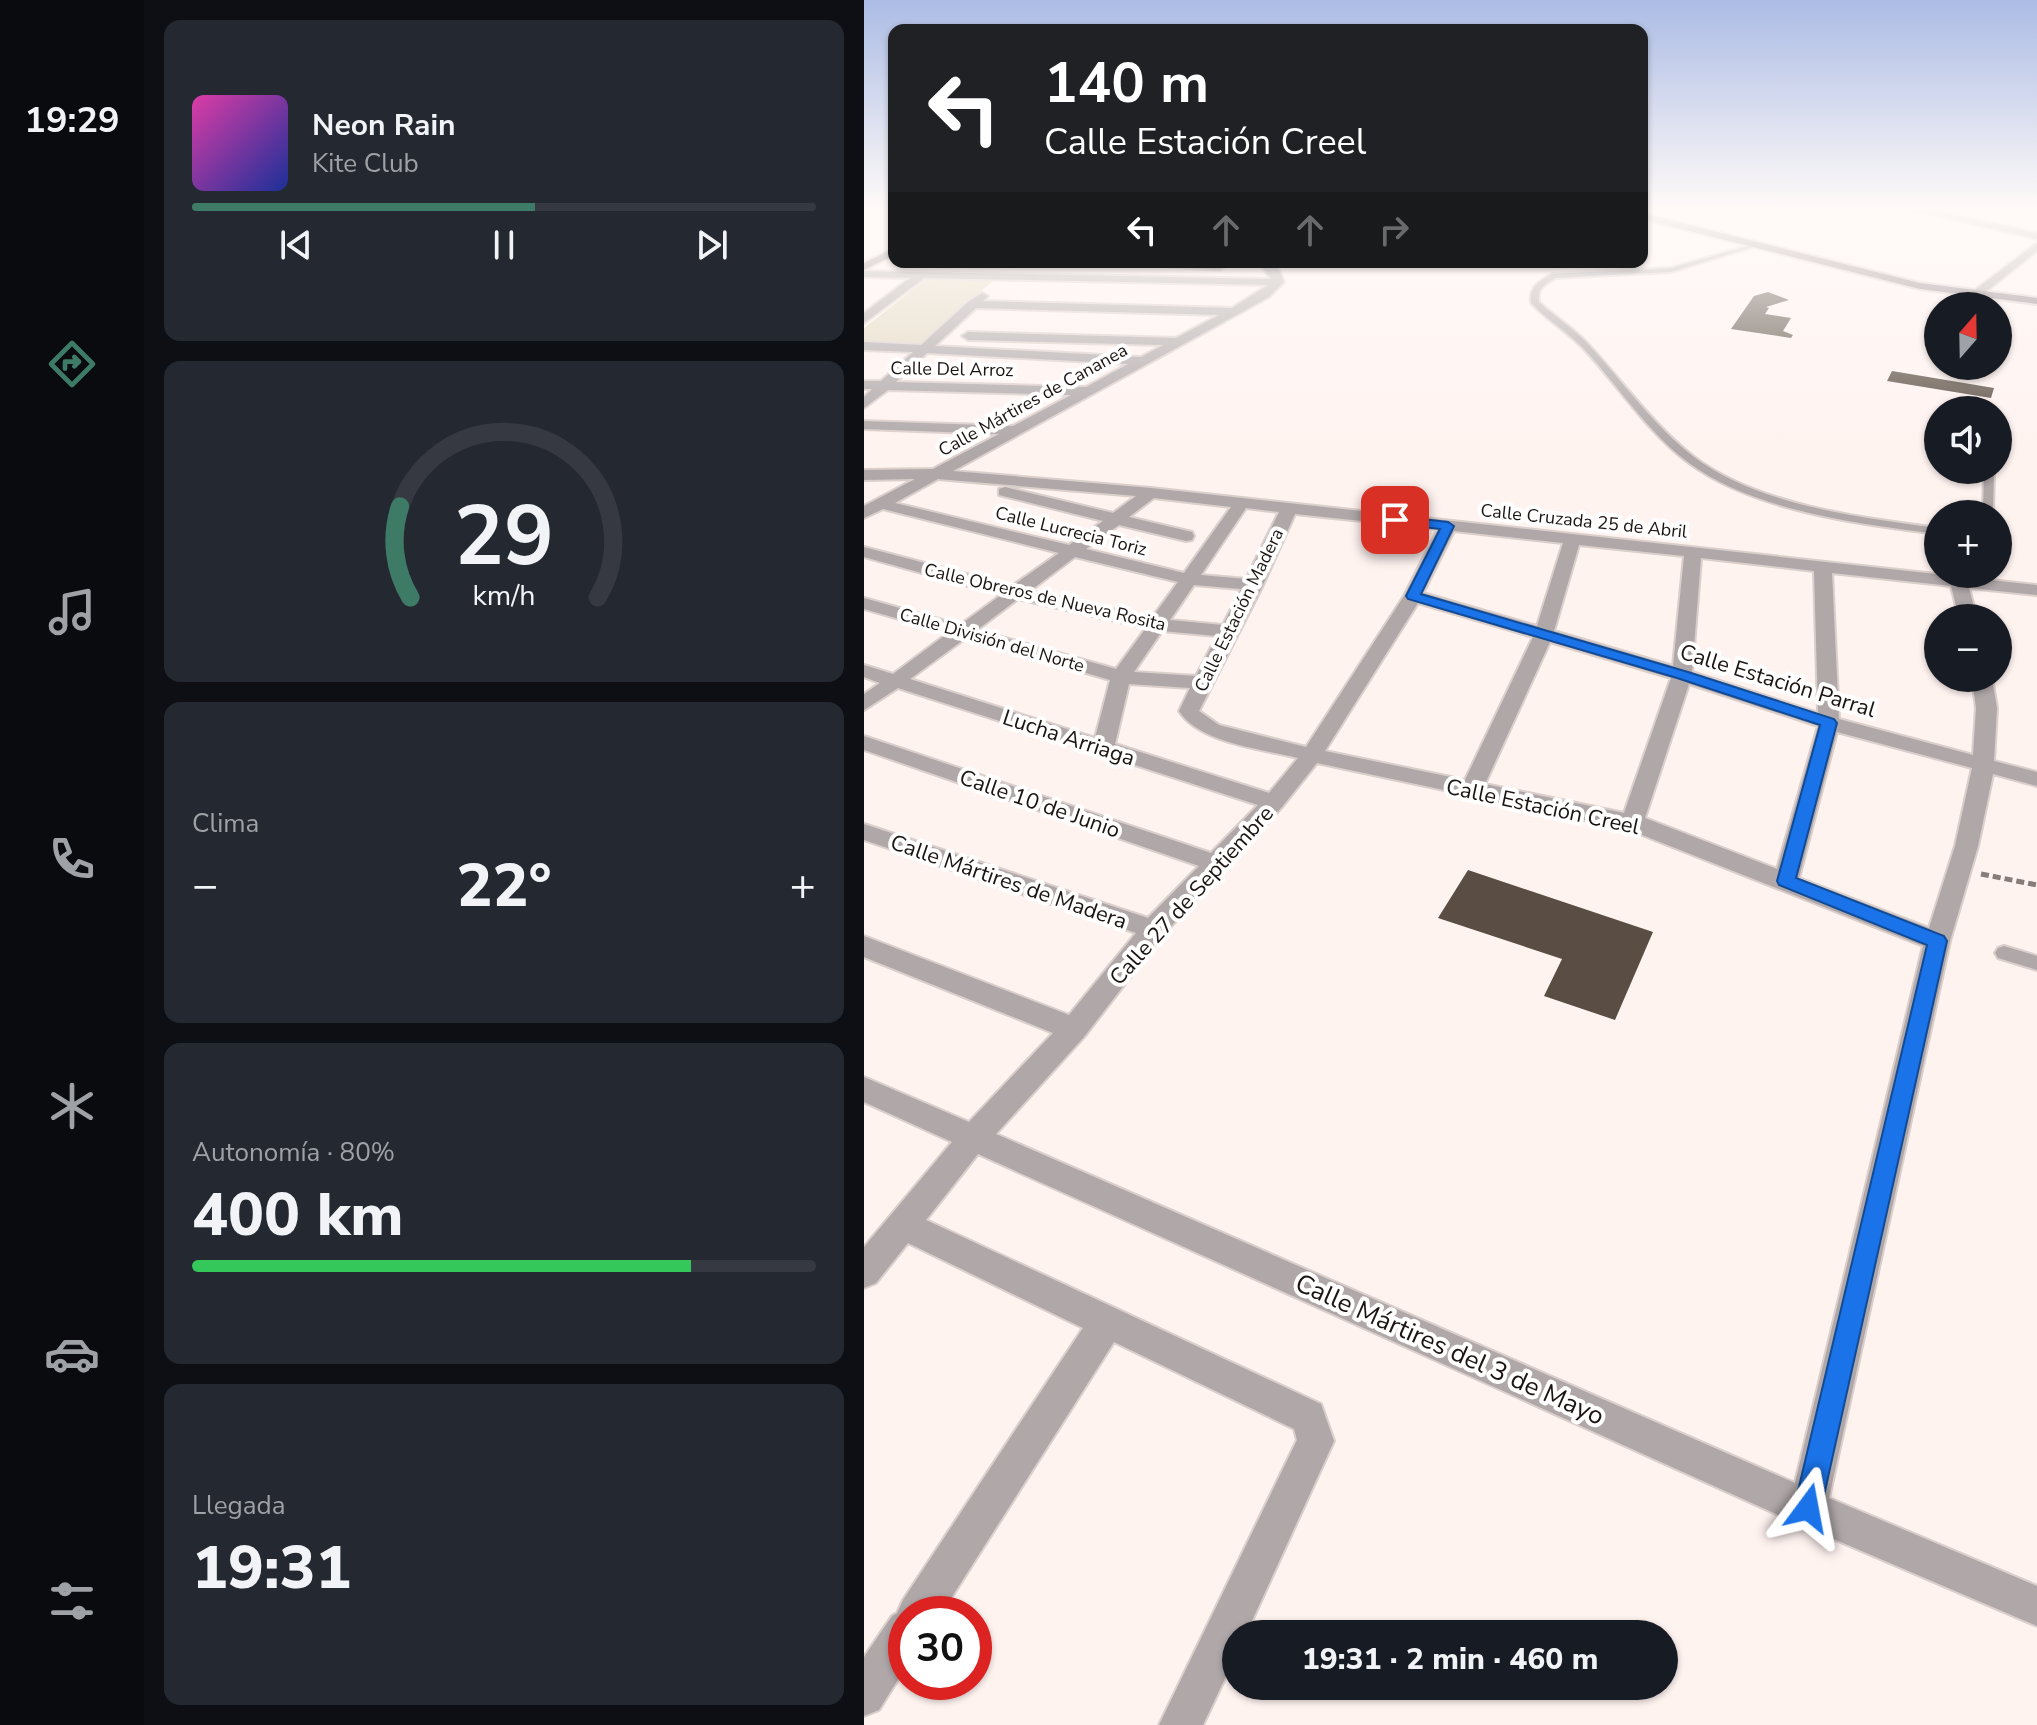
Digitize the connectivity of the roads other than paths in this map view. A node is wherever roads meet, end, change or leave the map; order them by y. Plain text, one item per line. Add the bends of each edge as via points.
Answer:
1 (900, 290) edge
2 (988, 290) edge
3 (1118, 290) edge
4 (1154, 290) edge
5 (1176, 290) edge
6 (1268, 290) edge
7 (1536, 290) edge
8 (1150, 294) junction
9 (2012, 299) edge
10 (2037, 301) edge
11 (972, 304) junction
12 (1232, 312) junction
13 (864, 319) edge
14 (1121, 329) junction
15 (938, 335) junction
16 (1180, 342) junction
17 (864, 346) edge
18 (920, 349) junction
19 (1097, 359) junction
20 (1142, 361) junction
21 (1086, 369) dead end
22 (1075, 380) dead end
23 (864, 385) edge
24 (883, 385) junction
25 (1064, 390) junction
26 (1087, 391) junction
27 (864, 404) edge
28 (864, 425) edge
29 (1013, 430) junction
30 (865, 475) edge
31 (934, 475) junction
32 (1151, 493) junction
33 (1242, 503) junction
34 (881, 504) junction
35 (1289, 508) junction
36 (864, 513) edge
37 (1118, 519) junction
38 (1448, 526) junction
39 (1924, 529) edge
40 (1186, 536) dead end
41 (1572, 540) junction
42 (864, 552) edge
43 (1073, 553) junction
44 (1693, 553) junction
45 (1823, 567) junction
46 (1187, 579) junction
47 (1924, 579) edge
48 (1254, 585) junction
49 (2012, 588) edge
50 (2037, 590) edge
51 (1016, 593) junction
52 (1413, 596) junction
53 (864, 603) edge
54 (1157, 625) junction
55 (1228, 631) junction
56 (963, 632) junction
57 (1544, 634) junction
58 (864, 671) edge
59 (1682, 675) junction
60 (1121, 677) junction
61 (895, 680) junction
62 (1203, 683) junction
63 (1984, 692) edge
64 (864, 704) edge
65 (1189, 711) joint
66 (1829, 723) junction
67 (864, 743) edge
68 (1103, 748) junction
69 (1312, 755) junction
70 (1983, 765) junction
71 (2037, 779) edge
72 (1471, 790) junction
73 (1274, 802) junction
74 (1632, 822) junction
75 (864, 832) edge
76 (1215, 863) junction
77 (1786, 881) junction
78 (1153, 929) junction
79 (1937, 941) junction
80 (864, 946) edge
81 (2004, 953) dead end
82 (2037, 963) edge
83 (1074, 1029) junction
84 (864, 1089) edge
85 (973, 1138) junction
86 (903, 1225) junction
87 (864, 1272) edge
88 (1107, 1322) junction
89 (1808, 1508) junction
90 (929, 1596) edge
91 (2037, 1606) edge
92 (888, 1658) edge
93 (864, 1695) edge
94 (1181, 1725) edge

1 - 13 street
2 - 11 street
3 - 8 street
4 - 8 street
5 - 8 street
6 - 12 street, Calle Mártires de Cananea
7 - 39 lane via 1535,303 1579,338 1677,447 1710,472 1820,510
8 - 11 street
8 - 12 street
8 - 14 street
9 - 10 main road
11 - 15 street
12 - 16 street, Calle Mártires de Cananea
14 - 15 street
14 - 16 street
14 - 19 street
15 - 18 street
16 - 20 street, Calle Mártires de Cananea
17 - 18 street
18 - 19 street
18 - 24 street
19 - 20 street
19 - 21 street
20 - 26 street, Calle Mártires de Cananea
22 - 25 street
23 - 24 street, Calle Del Arroz
24 - 25 street, Calle Del Arroz
24 - 27 street
25 - 26 street, Calle Del Arroz
26 - 29 street, Calle Mártires de Cananea
28 - 29 street
29 - 31 street, Calle Mártires de Cananea
30 - 31 street
31 - 32 street, Calle Cruzada 25 de Abril
31 - 34 street, Calle Mártires de Cananea
31 - 37 street
32 - 33 street, Calle Cruzada 25 de Abril
32 - 37 street
33 - 35 street, Calle Cruzada 25 de Abril
33 - 46 street
34 - 36 street, Calle Mártires de Cananea
34 - 43 street, Calle Lucrecia Toriz
35 - 38 street, Calle Cruzada 25 de Abril
35 - 48 street, Calle Estación Madera
37 - 40 street
37 - 43 street
38 - 41 street, Calle Cruzada 25 de Abril
38 - 52 street, Calle 27 de Septiembre
41 - 44 street, Calle Cruzada 25 de Abril
41 - 57 street
42 - 51 street, Calle Obreros de Nueva Rosita
43 - 46 street, Calle Lucrecia Toriz
43 - 51 street
44 - 45 street, Calle Cruzada 25 de Abril
44 - 59 street
45 - 47 street, Calle Cruzada 25 de Abril
45 - 66 street
46 - 48 street, Calle Lucrecia Toriz
46 - 54 street
48 - 55 street, Calle Estación Madera
49 - 50 street, Calle Cruzada 25 de Abril
51 - 54 street, Calle Obreros de Nueva Rosita
51 - 56 street
52 - 57 street, Calle Estación Parral
52 - 69 street, Calle 27 de Septiembre
53 - 56 street, Calle División del Norte
54 - 55 street, Calle Obreros de Nueva Rosita
54 - 60 street
55 - 62 street, Calle Estación Madera
56 - 60 street, Calle División del Norte
56 - 61 street
57 - 59 street, Calle Estación Parral
57 - 72 street
58 - 61 street, Lucha Arriaga
59 - 66 street, Calle Estación Parral
59 - 74 street
60 - 62 street, Calle División del Norte
60 - 68 street
61 - 64 street
61 - 68 street, Lucha Arriaga
62 - 65 street, Calle Estación Madera
63 - 70 street via 1988,713
65 - 69 street, Calle Estación Creel via 1212,730
66 - 70 street, Calle Estación Parral
66 - 77 street
67 - 76 street, Calle 10 de Junio
68 - 73 street, Lucha Arriaga
69 - 72 street, Calle Estación Creel
69 - 73 street, Calle 27 de Septiembre
70 - 71 street, Calle Estación Parral
70 - 79 street via 1960,870
72 - 74 street, Calle Estación Creel
73 - 76 street, Calle 27 de Septiembre
74 - 77 street, Calle Estación Creel
75 - 78 street, Calle Mártires de Madera
76 - 78 street, Calle 27 de Septiembre
77 - 79 street, Calle Estación Creel
78 - 83 street, Calle 27 de Septiembre
79 - 89 street
80 - 83 street
81 - 82 lane
83 - 85 street, Calle 27 de Septiembre
84 - 85 street, Calle Mártires del 3 de Mayo
85 - 86 street, Calle 27 de Septiembre
85 - 89 street, Calle Mártires del 3 de Mayo
86 - 87 street, Calle 27 de Septiembre
86 - 88 street
88 - 90 street
88 - 94 street via 1308,1417 1316,1441
89 - 91 street, Calle Mártires del 3 de Mayo
92 - 93 street

